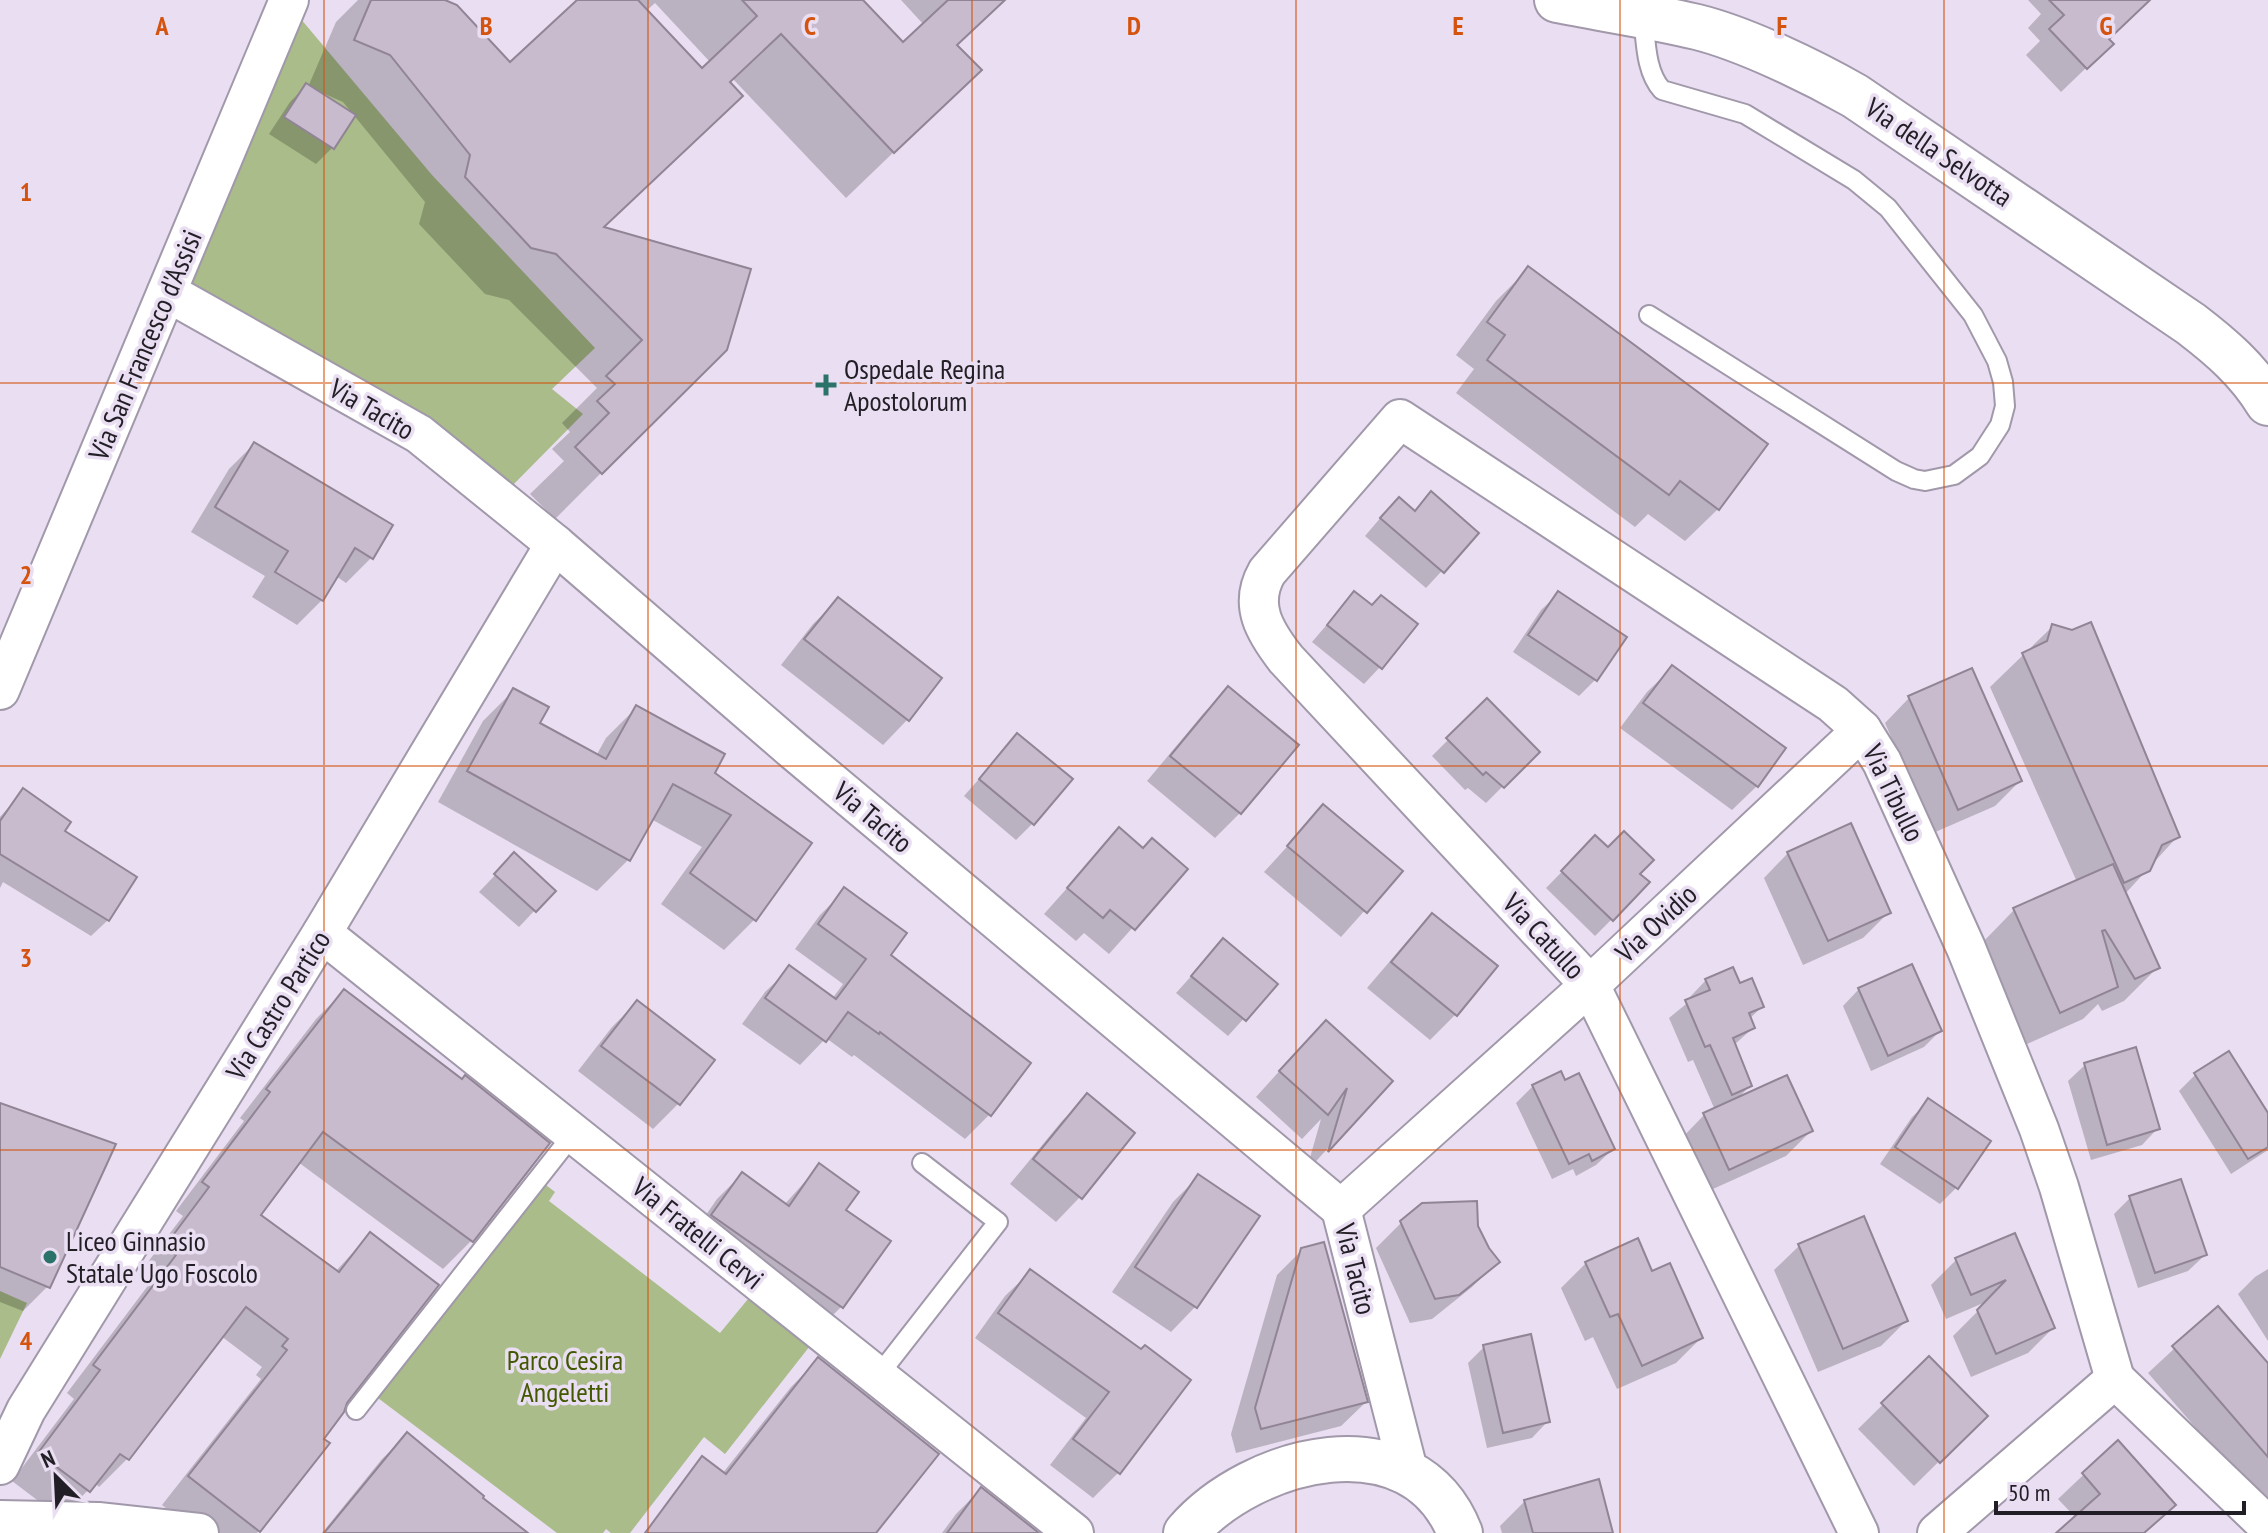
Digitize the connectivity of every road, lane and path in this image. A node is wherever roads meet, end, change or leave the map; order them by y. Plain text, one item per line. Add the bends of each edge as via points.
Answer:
1 (289, 0) edge
2 (1557, 0) edge
3 (1643, 16) junction
4 (167, 292) junction
5 (1649, 315) dead end
6 (2268, 403) edge
7 (1400, 419) joint
8 (555, 544) junction
9 (0, 690) edge
10 (1862, 730) junction
11 (322, 933) junction
12 (1590, 985) junction
13 (574, 1133) junction
14 (922, 1163) dead end
15 (1341, 1209) junction
16 (878, 1376) junction
17 (2115, 1379) junction
18 (356, 1410) dead end
19 (0, 1465) edge
20 (1409, 1474) junction
21 (0, 1520) edge
22 (2268, 1526) edge
23 (199, 1533) edge
24 (1074, 1533) edge
25 (1186, 1533) edge
26 (1460, 1533) edge
27 (1859, 1533) edge
28 (1937, 1533) edge

1 - 4 street, Via San Francesco d'Assisi
2 - 3 street, Via della Selvotta
3 - 5 lane via 1650,68 1662,90 1745,114 1854,180 1888,208 1973,315 1997,361 2005,406 2000,425 1967,467 1936,480 1914,479
3 - 6 street, Via della Selvotta via 1738,42 1855,96 2191,324 2233,358
4 - 8 street, Via Tacito via 419,434
4 - 9 street, Via San Francesco d'Assisi
7 - 10 street, Via Tibullo via 1833,704
7 - 12 street, Via Catullo via 1267,572 1258,593 1262,623 1286,659
8 - 11 street, Via Castro Partico
8 - 15 street, Via Tacito
10 - 12 street, Via Ovidio
10 - 17 street, Via Tibullo via 1882,762 1966,948 2039,1129
11 - 13 street, Via Fratelli Cervi
11 - 19 street, Via Castro Partico via 26,1410
12 - 15 street, Via Ovidio
12 - 27 street, Via Catullo
13 - 16 street, Via Fratelli Cervi
13 - 18 lane
14 - 16 lane via 998,1222
15 - 20 street, Via Tacito
16 - 24 street, Via Fratelli Cervi
17 - 22 street
17 - 28 street
20 - 25 street via 1355,1459 1294,1466 1236,1490
20 - 26 street via 1447,1509
21 - 23 street via 124,1524

